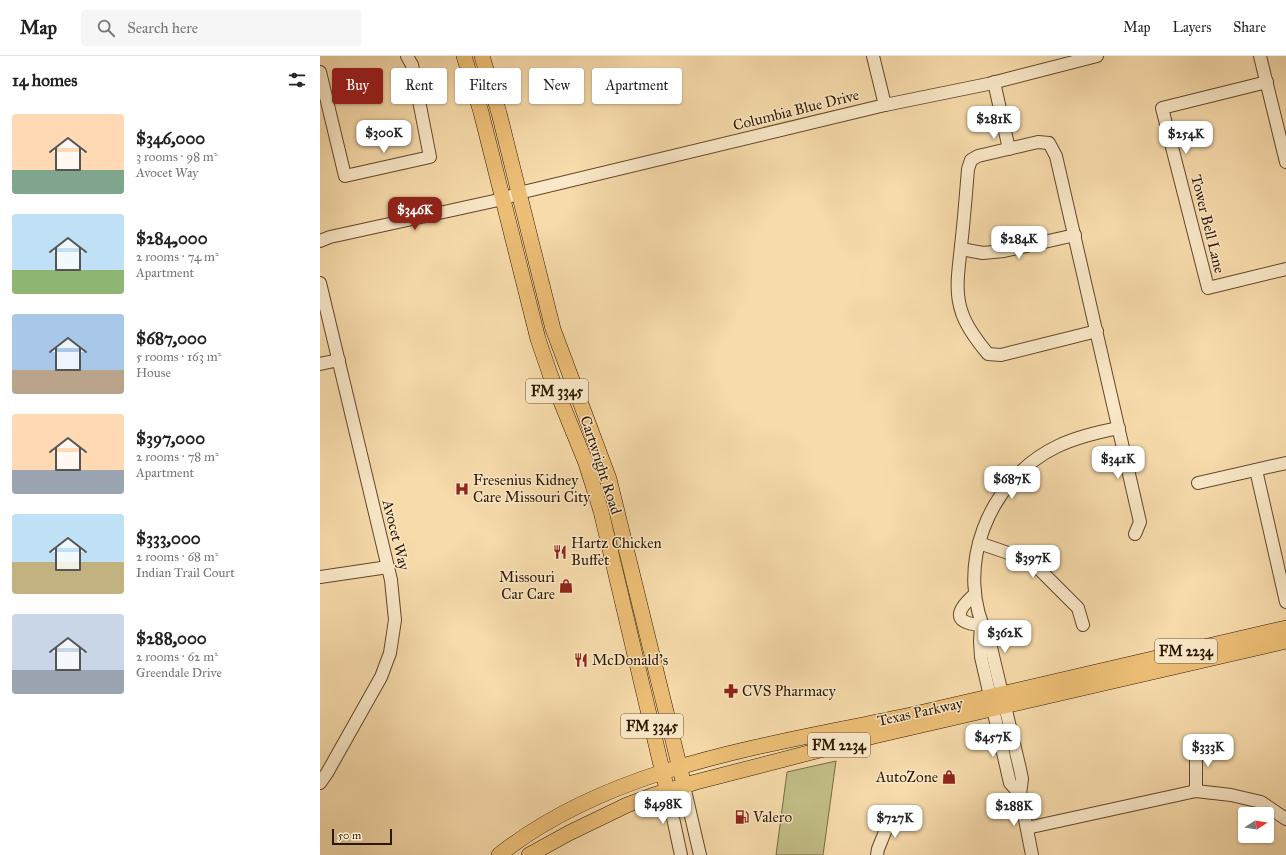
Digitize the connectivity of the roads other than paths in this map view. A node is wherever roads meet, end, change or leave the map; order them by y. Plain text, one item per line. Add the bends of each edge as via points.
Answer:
1 (408, 56) edge
2 (464, 56) edge
3 (482, 56) edge
4 (873, 56) edge
5 (1097, 56) edge
6 (1260, 56) edge
7 (320, 72) edge
8 (994, 82) junction
9 (1267, 82) junction
10 (885, 105) junction
11 (1009, 148) junction
12 (1286, 162) edge
13 (519, 193) junction
14 (503, 199) junction
15 (1075, 235) junction
16 (320, 241) edge
17 (961, 249) junction
18 (1286, 269) edge
19 (320, 283) edge
20 (1097, 331) junction
21 (339, 360) junction
22 (320, 364) edge
23 (567, 370) junction
24 (551, 377) junction
25 (1119, 428) junction
26 (1286, 463) edge
27 (1256, 470) junction
28 (1198, 483) dead end
29 (616, 506) junction
30 (600, 511) junction
31 (1135, 534) dead end
32 (979, 543) junction
33 (388, 567) junction
34 (320, 577) edge
35 (974, 594) junction
36 (1286, 602) edge
37 (640, 606) junction
38 (624, 610) junction
39 (982, 625) junction
40 (1083, 625) dead end
41 (1286, 628) edge
42 (1286, 642) edge
43 (998, 701) junction
44 (1196, 746) dead end
45 (680, 768) junction
46 (663, 772) junction
47 (320, 783) edge
48 (684, 786) junction
49 (667, 790) junction
50 (1196, 791) junction
51 (891, 817) dead end
52 (1286, 819) edge
53 (1027, 828) junction
54 (499, 855) edge
55 (530, 855) edge
56 (681, 855) edge
57 (700, 855) edge
58 (877, 855) edge
59 (1032, 855) edge

1 - 7 street via 430,157 344,176
2 - 14 main road, Cartwright Road / FM 3345
3 - 13 main road, Cartwright Road / FM 3345
4 - 10 street
5 - 8 street, Columbia Blue Drive
6 - 9 street
8 - 10 street, Columbia Blue Drive
8 - 11 street
9 - 12 street
9 - 18 street, Tower Bell Lane via 1162,108 1208,288
10 - 13 street, Columbia Blue Drive
11 - 15 street via 1038,142 1049,143 1056,156
11 - 17 street via 971,160
13 - 14 street, Columbia Blue Drive
13 - 23 main road, Cartwright Road / FM 3345 via 553,329
14 - 16 street
14 - 24 main road, Cartwright Road / FM 3345 via 529,306
15 - 17 street via 1004,251 983,253
15 - 20 street
17 - 20 street via 957,271 961,312 988,354 1002,354
19 - 21 street, Avocet Way
20 - 25 street
21 - 22 street
21 - 33 street, Avocet Way
23 - 24 main road
23 - 29 main road, Cartwright Road / FM 3345 via 599,450
24 - 30 main road, Cartwright Road / FM 3345 via 580,448
25 - 31 street via 1140,522
25 - 32 street via 1057,446 1019,473 994,506
26 - 27 street
27 - 28 street
27 - 36 street
29 - 30 main road
29 - 37 main road, Cartwright Road / FM 3345
30 - 38 main road, Cartwright Road / FM 3345
32 - 35 street via 974,566
32 - 40 street via 1020,557 1037,567 1078,608
33 - 34 street
33 - 47 street, Avocet Way via 395,620 390,653 381,676
35 - 39 street
35 - 39 street via 962,604 961,615 968,623
37 - 38 main road
37 - 45 main road, Cartwright Road / FM 3345
38 - 46 main road, Cartwright Road / FM 3345
39 - 43 street via 982,657
41 - 43 main road, Texas Parkway / FM 2234
42 - 43 main road, Texas Parkway / FM 2234
43 - 45 main road, Texas Parkway / FM 2234 via 787,741
43 - 48 main road, Texas Parkway / FM 2234
43 - 53 street via 1022,779 1020,794
44 - 50 street
45 - 46 main road, Texas Parkway / FM 2234
45 - 48 main road, Cartwright Road
46 - 49 main road, Cartwright Road
46 - 54 main road, Texas Parkway / FM 2234 via 604,794 564,814
48 - 49 main road, Texas Parkway / FM 2234
48 - 57 street, Cartwright Road
49 - 55 main road, Texas Parkway / FM 2234 via 602,816
49 - 56 street, Cartwright Road
50 - 52 street via 1261,802
50 - 53 street
51 - 58 street
53 - 59 street

